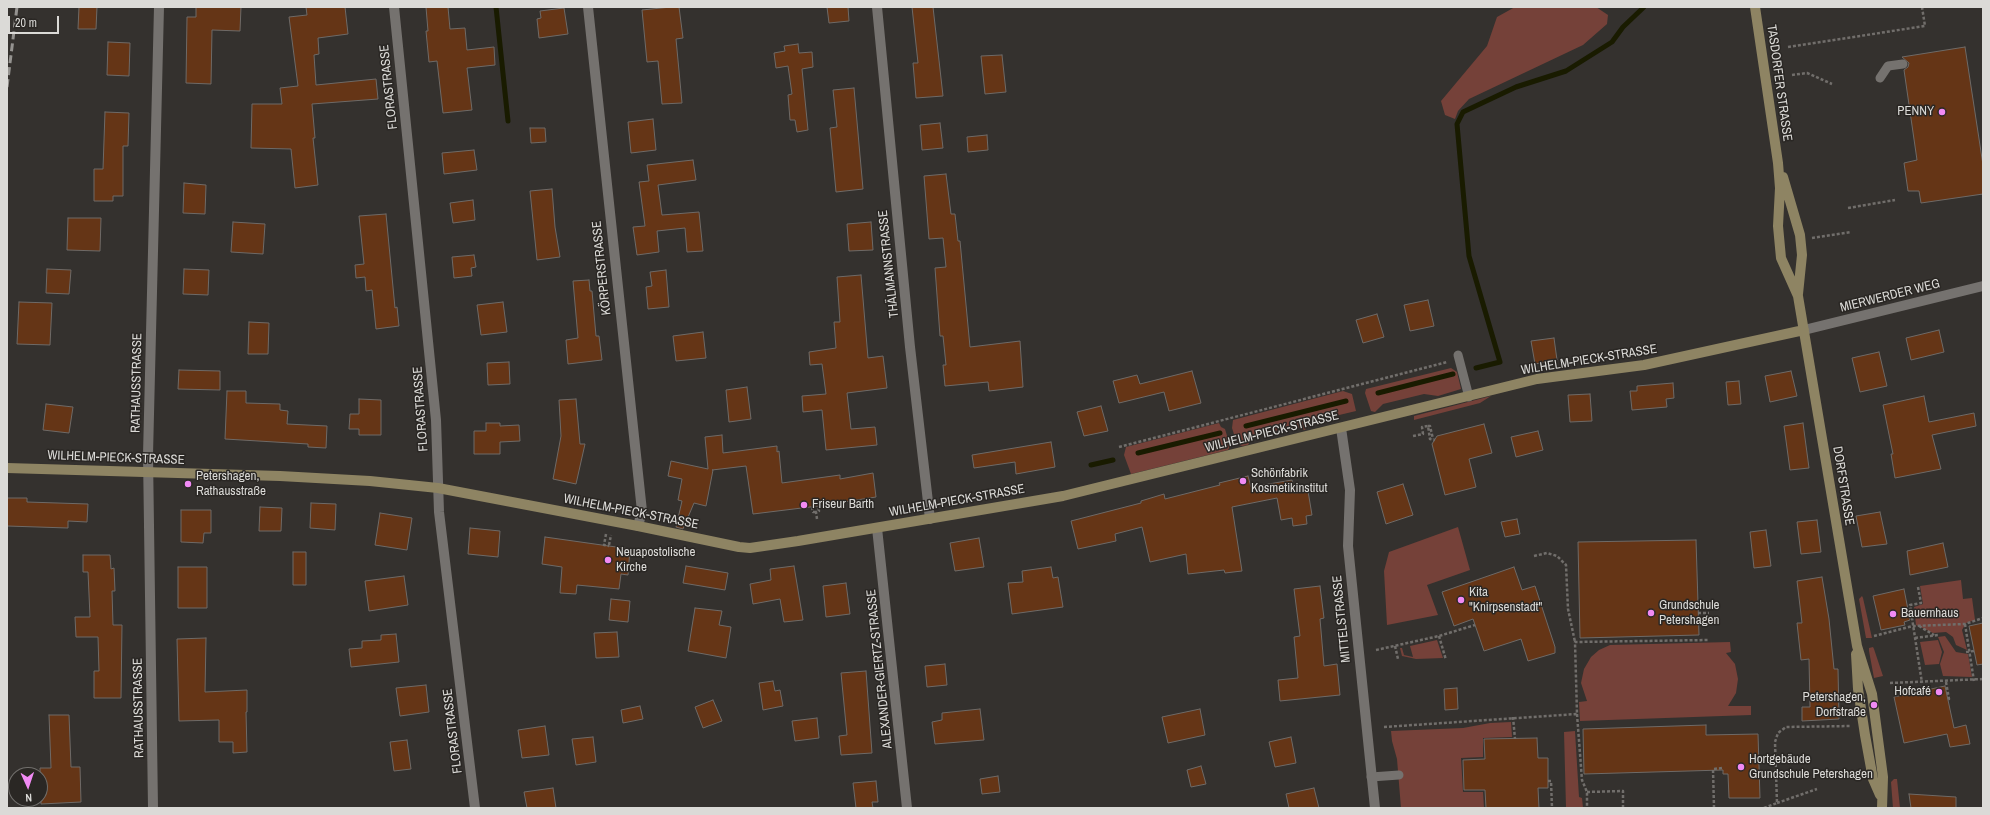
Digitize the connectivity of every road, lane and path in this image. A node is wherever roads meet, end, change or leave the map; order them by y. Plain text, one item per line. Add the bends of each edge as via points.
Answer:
1 (159, 7) edge
2 (394, 7) edge
3 (588, 7) edge
4 (877, 7) edge
5 (1755, 7) edge
6 (1922, 7) edge
7 (1788, 47) dead end
8 (1903, 64) dead end
9 (1792, 75) dead end
10 (1880, 78) dead end
11 (1832, 84) dead end
12 (1778, 164) junction
13 (1895, 200) dead end
14 (1848, 208) dead end
15 (1851, 232) dead end
16 (1816, 237) dead end
17 (1983, 286) edge
18 (1798, 296) junction
19 (1804, 330) junction
20 (1459, 357) joint
21 (1468, 397) junction
22 (1341, 428) junction
23 (1413, 436) dead end
24 (1434, 439) dead end
25 (1119, 447) dead end
26 (7, 468) edge
27 (148, 472) junction
28 (438, 488) junction
29 (818, 506) dead end
30 (812, 507) dead end
31 (816, 512) junction
32 (817, 519) dead end
33 (930, 519) junction
34 (638, 526) junction
35 (878, 528) junction
36 (606, 533) dead end
37 (611, 534) dead end
38 (1534, 556) dead end
39 (1918, 588) dead end
40 (1698, 613) dead end
41 (1709, 613) dead end
42 (1983, 618) edge
43 (1965, 624) junction
44 (1475, 625) dead end
45 (1913, 626) junction
46 (1919, 626) junction
47 (1439, 636) junction
48 (1874, 636) dead end
49 (1915, 638) junction
50 (1709, 640) dead end
51 (1576, 642) junction
52 (1395, 646) junction
53 (1376, 650) dead end
54 (1974, 651) dead end
55 (1968, 652) junction
56 (1398, 659) dead end
57 (1446, 660) dead end
58 (1983, 679) edge
59 (1974, 681) junction
60 (1946, 682) junction
61 (1890, 683) dead end
62 (1922, 683) junction
63 (1947, 699) dead end
64 (1577, 714) junction
65 (1513, 718) junction
66 (1851, 726) dead end
67 (1384, 727) dead end
68 (1514, 739) dead end
69 (1759, 761) dead end
70 (1776, 761) junction
71 (1723, 768) dead end
72 (1399, 775) dead end
73 (1371, 777) junction
74 (1548, 782) dead end
75 (1817, 788) dead end
76 (1587, 792) junction
77 (1777, 803) junction
78 (1882, 803) edge
79 (153, 808) edge
80 (476, 808) edge
81 (907, 808) edge
82 (1375, 808) edge
83 (1552, 808) edge
84 (1587, 808) edge
85 (1624, 808) edge
86 (1714, 808) edge
87 (1764, 808) edge

1 - 27 street, RATHAUSSTRASSE
2 - 28 street, FLORASTRASSE via 435,413
3 - 34 street, KÖRPERSTRASSE via 642,511
4 - 33 street, THÄLMANNSTRASSE
5 - 12 street, TASDORFER STRASSE
6 - 7 path via 1925,26
8 - 10 lane via 1888,66
9 - 11 path via 1807,73
12 - 18 street, TASDORFER STRASSE via 1800,235 1802,255
12 - 18 street, TASDORFER STRASSE via 1781,258
13 - 14 path
15 - 16 path
17 - 19 street, MIERWERDER WEG
18 - 19 street, TASDORFER STRASSE
19 - 21 street, WILHELM-PIECK-STRASSE via 1644,365 1537,379
19 - 78 street, DORFSTRASSE via 1856,646 1858,689 1865,735 1873,779
20 - 21 lane
20 - 25 path
21 - 22 street, WILHELM-PIECK-STRASSE
22 - 33 street, WILHELM-PIECK-STRASSE via 1063,496
22 - 73 street, MITTELSTRASSE via 1350,490 1348,546
23 - 24 path via 1423,434 1422,427 1428,426 1430,439
26 - 27 street, WILHELM-PIECK-STRASSE
27 - 28 street, WILHELM-PIECK-STRASSE via 280,476
27 - 79 street, RATHAUSSTRASSE
28 - 34 street, WILHELM-PIECK-STRASSE
28 - 80 street, FLORASTRASSE
29 - 31 path via 819,511
30 - 31 path via 813,512
31 - 32 path
33 - 35 street, WILHELM-PIECK-STRASSE
34 - 35 street, WILHELM-PIECK-STRASSE via 750,548
35 - 81 street, ALEXANDER-GIERTZ-STRASSE
36 - 37 path via 604,545 609,545
38 - 51 path via 1547,553 1557,556 1566,565 1568,609
39 - 45 path via 1921,603 1910,605 1909,608
40 - 41 path
42 - 43 path
43 - 46 path
43 - 55 path
44 - 47 path
45 - 46 path
45 - 48 path
45 - 49 path
46 - 49 path via 1936,635
47 - 52 path
47 - 57 path
49 - 62 path
50 - 51 path
51 - 64 path
52 - 53 path
52 - 56 path
54 - 55 path
55 - 59 path
58 - 59 path
59 - 60 path
60 - 62 path
60 - 63 path
61 - 62 path
64 - 65 path
64 - 76 path via 1582,780
65 - 67 path
65 - 68 path
66 - 70 path via 1786,727 1778,733 1775,742
69 - 70 path
70 - 77 path
71 - 86 path via 1713,769
72 - 73 lane
73 - 82 street, MITTELSTRASSE
74 - 83 path via 1551,781
75 - 77 path
76 - 84 path
76 - 85 path via 1623,791
77 - 87 path

